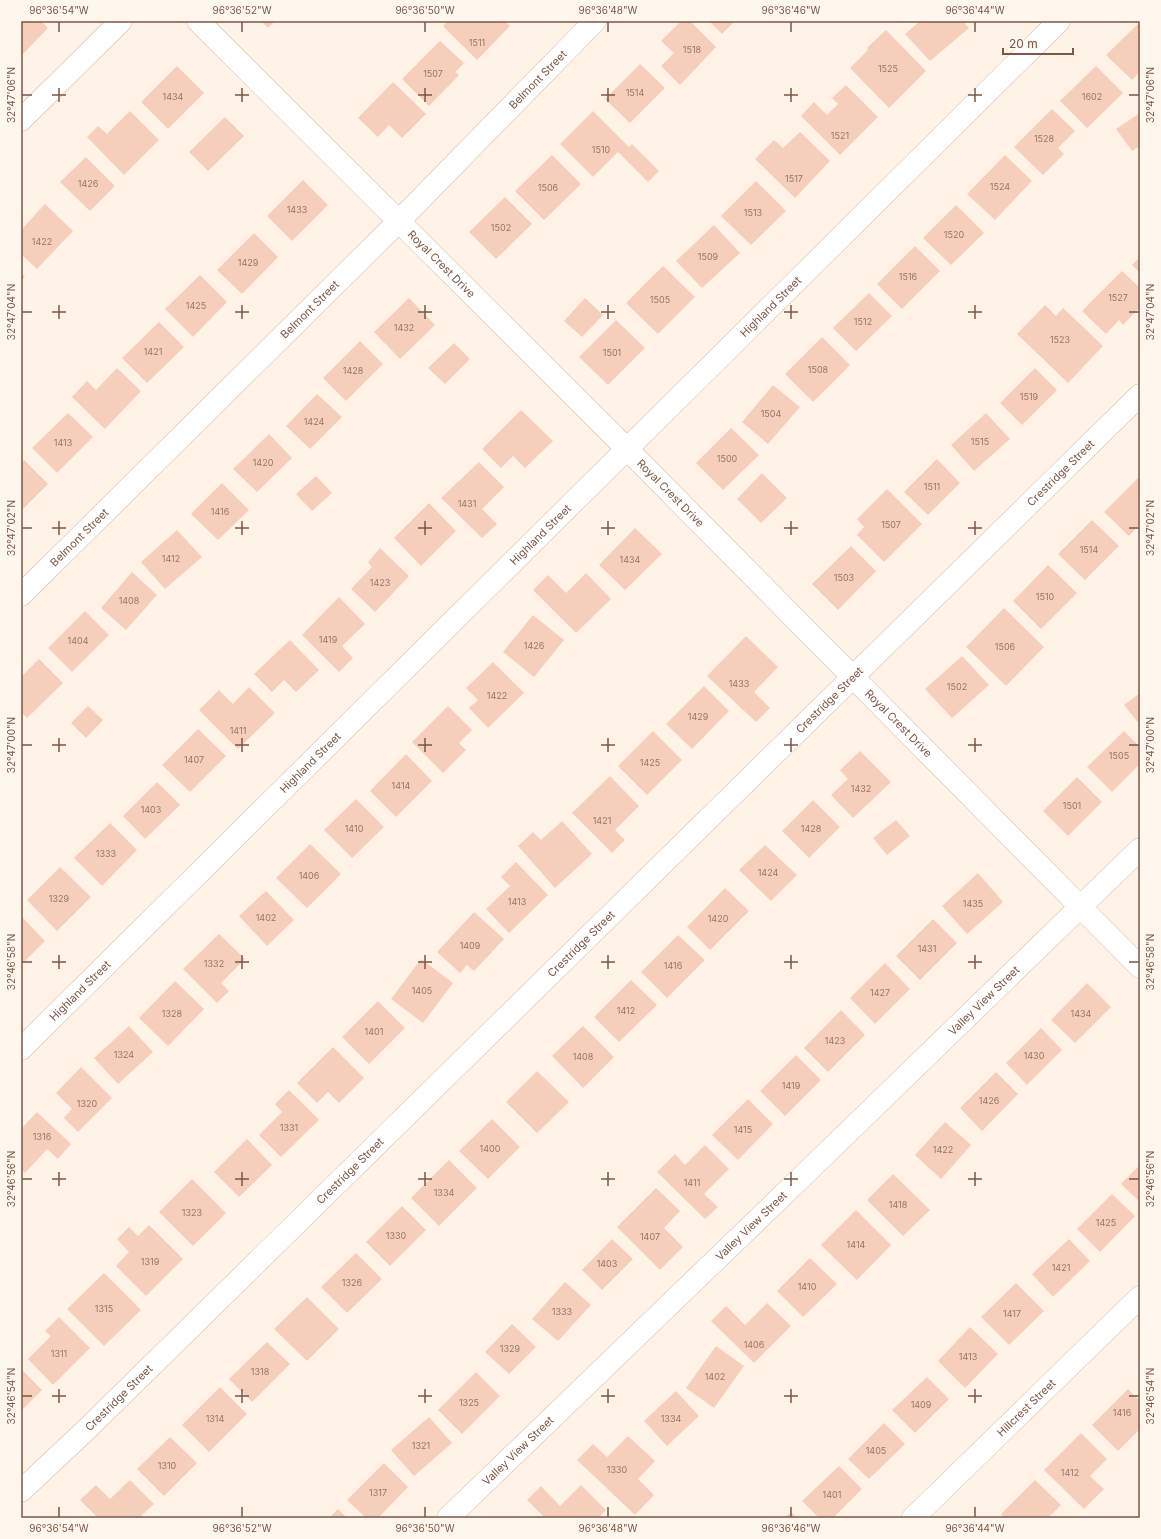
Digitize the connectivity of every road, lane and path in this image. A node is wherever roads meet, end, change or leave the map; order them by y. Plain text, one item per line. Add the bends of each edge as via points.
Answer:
1 (121, 21) edge
2 (198, 21) edge
3 (595, 21) edge
4 (1059, 21) edge
5 (21, 120) edge
6 (398, 221) junction
7 (1140, 395) edge
8 (627, 449) junction
9 (21, 596) edge
10 (853, 678) junction
11 (1140, 849) edge
12 (1081, 907) junction
13 (1140, 967) edge
14 (21, 1049) edge
15 (1140, 1297) edge
16 (21, 1491) edge
17 (448, 1518) edge
18 (914, 1518) edge

1 - 5 street
2 - 6 street, Royal Crest Drive
3 - 6 street, Belmont Street
4 - 8 street, Highland Street
6 - 8 street, Royal Crest Drive
6 - 9 street, Belmont Street
7 - 10 street, Crestridge Street
8 - 10 street, Royal Crest Drive
8 - 14 street, Highland Street
10 - 12 street, Royal Crest Drive
10 - 16 street, Crestridge Street
11 - 12 street, Valley View Street
12 - 13 street, Royal Crest Drive
12 - 17 street, Valley View Street
15 - 18 street, Hillcrest Street

